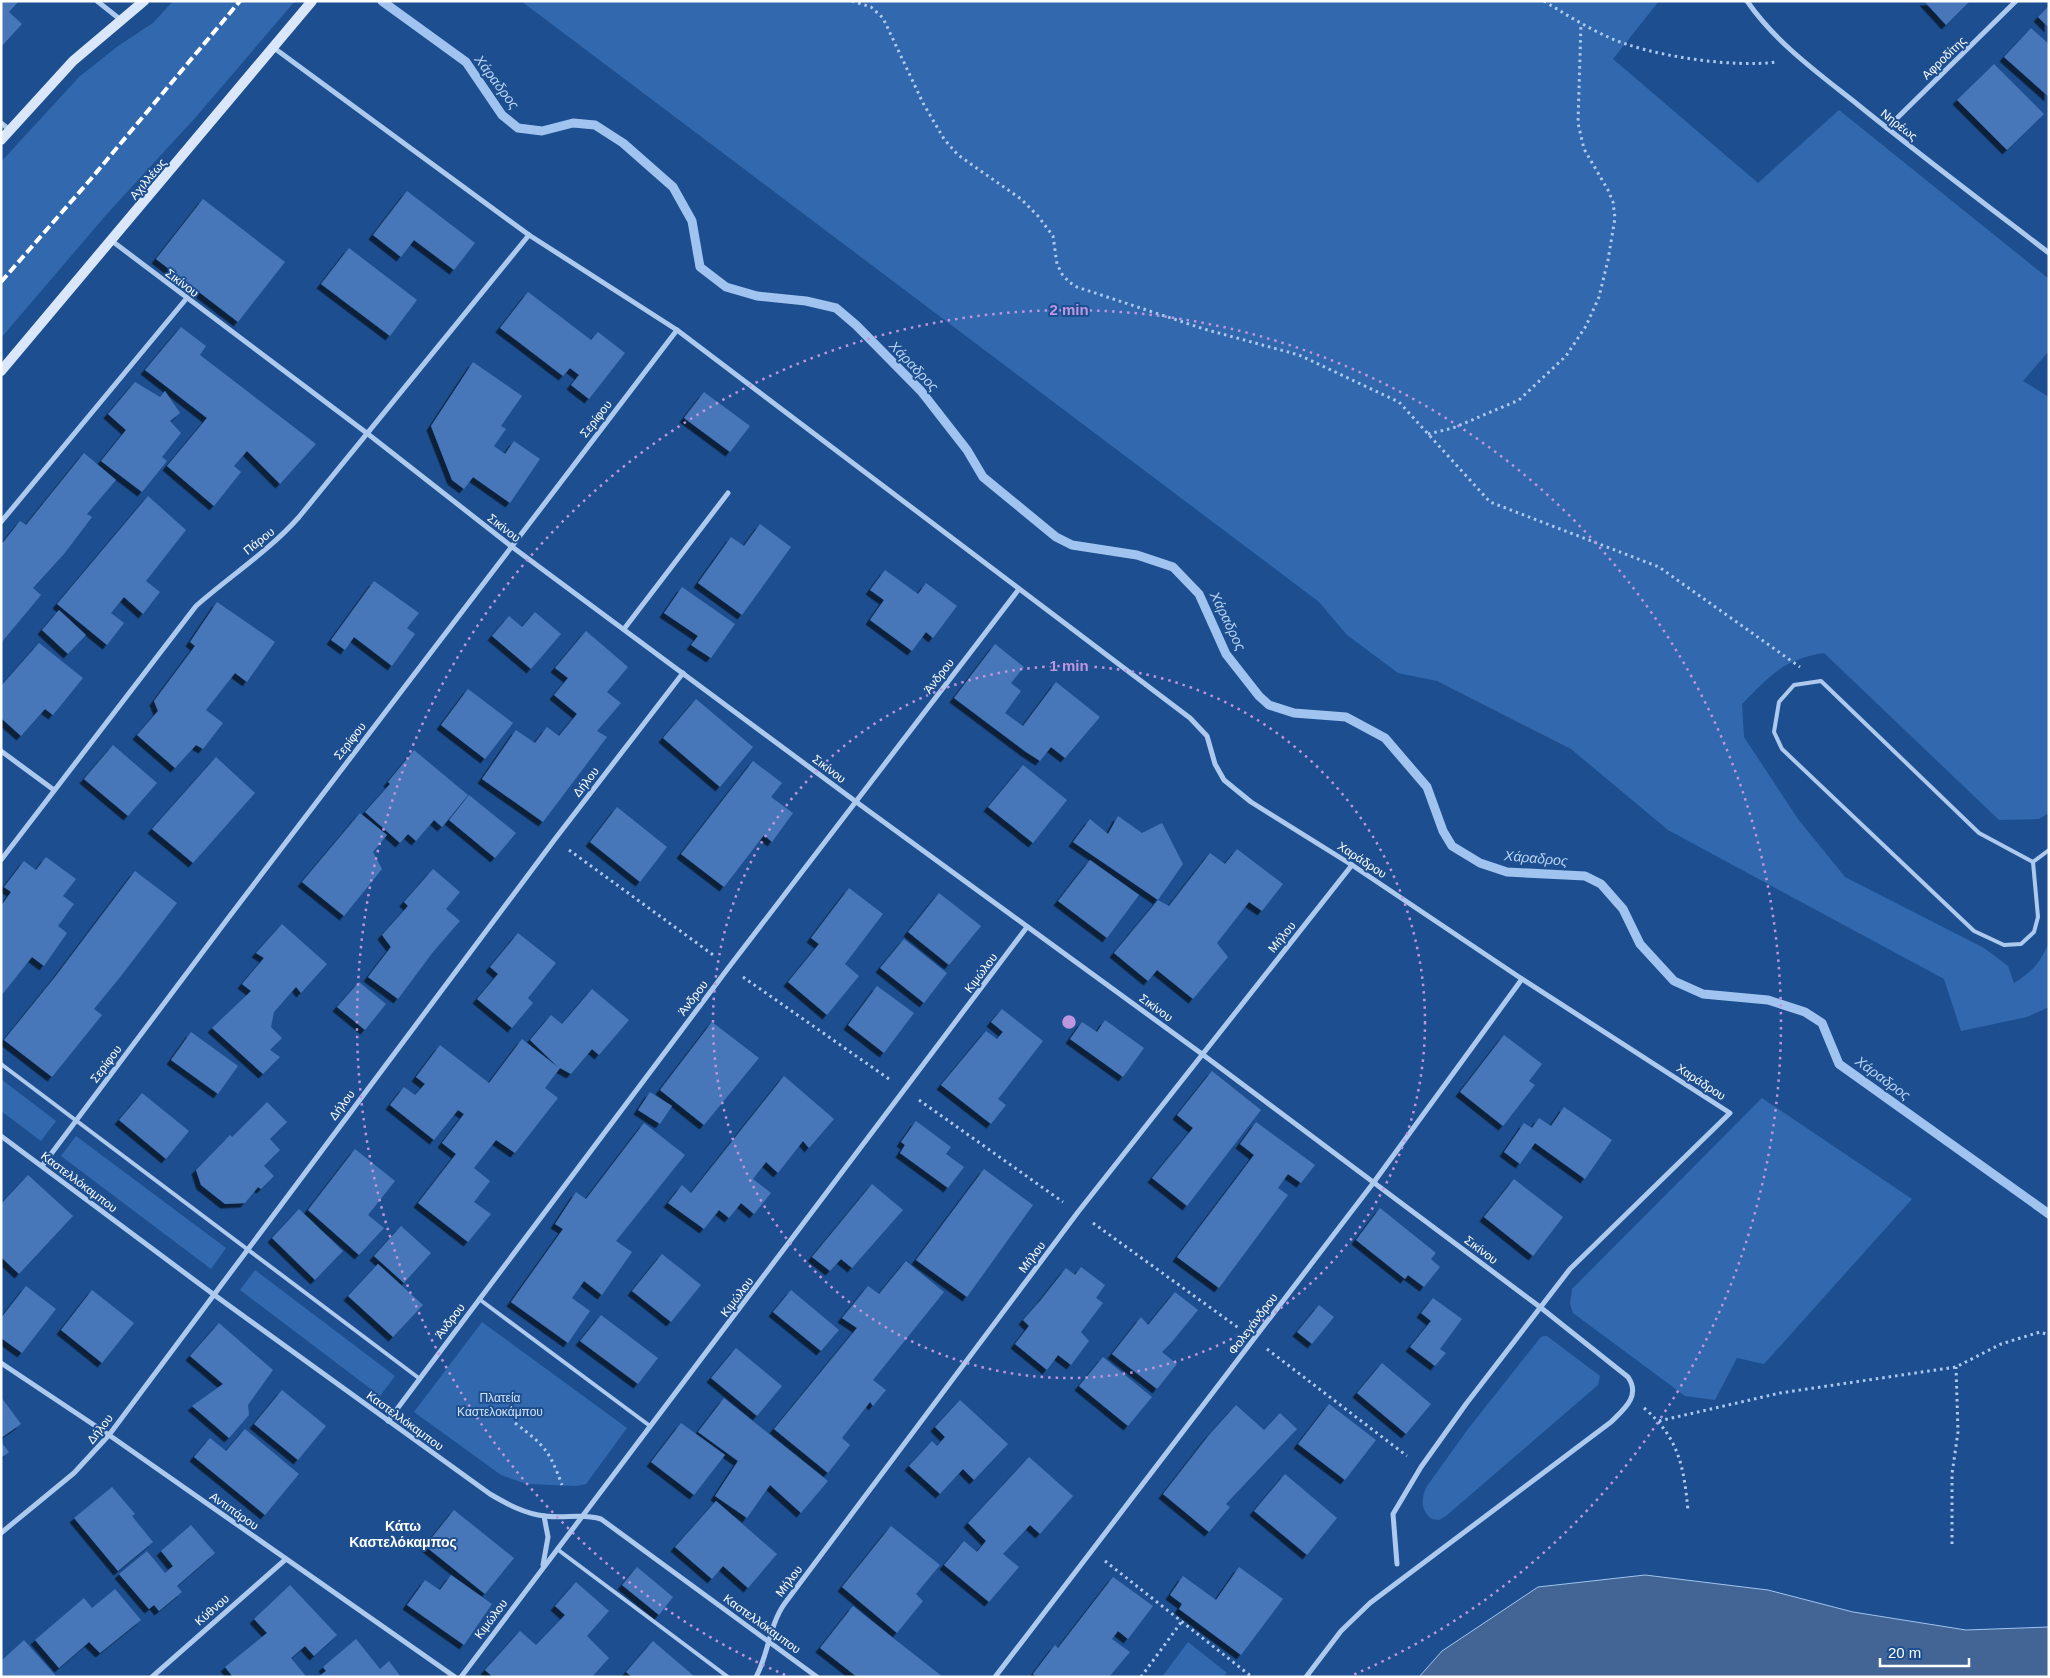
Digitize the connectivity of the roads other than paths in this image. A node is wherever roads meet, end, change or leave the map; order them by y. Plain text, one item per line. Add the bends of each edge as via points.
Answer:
1 (97, 1) edge
2 (144, 1) edge
3 (312, 1) edge
4 (1747, 1) edge
5 (2016, 1) edge
6 (121, 20) junction
7 (274, 48) junction
8 (1, 123) edge
9 (1887, 128) junction
10 (10, 130) junction
11 (1, 140) edge
12 (529, 235) junction
13 (112, 241) junction
14 (2049, 253) edge
15 (186, 299) junction
16 (677, 330) junction
17 (1, 371) edge
18 (368, 434) junction
19 (728, 493) dead end
20 (1, 522) edge
21 (512, 546) junction
22 (1019, 589) junction
23 (624, 629) junction
24 (682, 673) junction
25 (1, 751) edge
26 (54, 790) junction
27 (855, 801) junction
28 (2049, 850) edge
29 (1, 860) edge
30 (2034, 862) junction
31 (1352, 865) junction
32 (1027, 927) junction
33 (1522, 979) junction
34 (1202, 1054) junction
35 (1, 1064) edge
36 (76, 1120) junction
37 (1, 1136) edge
38 (42, 1166) junction
39 (1374, 1182) junction
40 (247, 1249) junction
41 (213, 1294) junction
42 (479, 1299) junction
43 (1540, 1307) junction
44 (1, 1363) edge
45 (420, 1379) junction
46 (388, 1422) junction
47 (650, 1426) junction
48 (109, 1435) junction
49 (582, 1514) junction
50 (544, 1516) junction
51 (1, 1534) edge
52 (557, 1549) junction
53 (286, 1559) junction
54 (1397, 1564) dead end
55 (542, 1568) junction
56 (769, 1642) junction
57 (152, 1677) edge
58 (455, 1677) edge
59 (460, 1677) edge
60 (728, 1677) edge
61 (756, 1677) edge
62 (817, 1677) edge
63 (995, 1677) edge
64 (1306, 1677) edge

1 - 6 street
2 - 6 street
3 - 7 street, Αχιλλέως
4 - 9 street, Νηρέως via 1800,58
5 - 9 street, Αφροδίτης
6 - 10 street via 72,61
7 - 12 street, Χαράδρου
7 - 13 street, Αχιλλέως
8 - 10 street
9 - 14 street, Νηρέως
10 - 11 street
12 - 16 street, Χαράδρου
12 - 18 street, Πάρου
13 - 15 street, Σικίνου
13 - 17 street, Αχιλλέως
15 - 18 street, Σικίνου
15 - 20 street
16 - 21 street, Σερίφου
16 - 22 street, Χαράδρου
18 - 21 street, Σικίνου
18 - 26 street, Πάρου via 283,535 196,606
19 - 23 street
21 - 23 street, Σικίνου
21 - 36 street, Σερίφου
22 - 27 street, Άνδρου
22 - 31 street, Χαράδρου via 1202,729 1209,739 1218,771 1232,788
23 - 24 street, Σικίνου
24 - 27 street, Σικίνου
24 - 40 street, Δήλου
25 - 26 street
26 - 29 street, Πάρου
27 - 32 street, Σικίνου
27 - 42 street, Άνδρου
28 - 30 lane
30 - 30 lane via 2038,917 2034,932 2021,944 2004,945 1974,931 1782,749 1774,732 1779,702 1794,685 1821,681 1979,833
31 - 33 street, Χαράδρου
31 - 34 street, Μήλου
32 - 34 street, Σικίνου
32 - 47 street, Κιμώλου
33 - 39 street, Φολεγάνδρου
33 - 43 street, Χαράδρου via 1730,1113 1570,1269
34 - 39 street, Σικίνου
34 - 56 street, Μήλου via 1078,1212 780,1610
35 - 36 lane
36 - 38 street, Σερίφου
36 - 40 lane
37 - 38 street, Καστελλόκαμπου
38 - 41 street, Καστελλόκαμπου
39 - 43 street, Σικίνου
39 - 63 street, Φολεγάνδρου
40 - 41 street, Δήλου
40 - 45 lane
41 - 46 street, Καστελλόκαμπου
41 - 48 street, Δήλου
42 - 45 street, Άνδρου
42 - 47 lane
43 - 54 street via 1466,1404 1393,1514
43 - 64 street, Σικίνου via 1628,1377 1634,1388 1628,1405 1571,1454 1370,1603 1340,1632
44 - 48 street, Αντιπάρου
45 - 46 street, Άνδρου
46 - 50 street, Καστελλόκαμπου via 500,1500
47 - 49 street, Κιμώλου
48 - 51 street, Δήλου via 74,1473
48 - 53 street, Αντιπάρου
49 - 50 street, Καστελλόκαμπου
49 - 52 street, Κιμώλου
49 - 56 street, Καστελλόκαμπου via 601,1519 618,1530
50 - 55 street via 548,1537
52 - 55 street, Κιμώλου
52 - 60 lane
53 - 57 street, Κύθνου
53 - 58 street, Αντιπάρου
55 - 59 street, Κιμώλου
56 - 61 street, Μήλου
56 - 62 street, Καστελλόκαμπου

